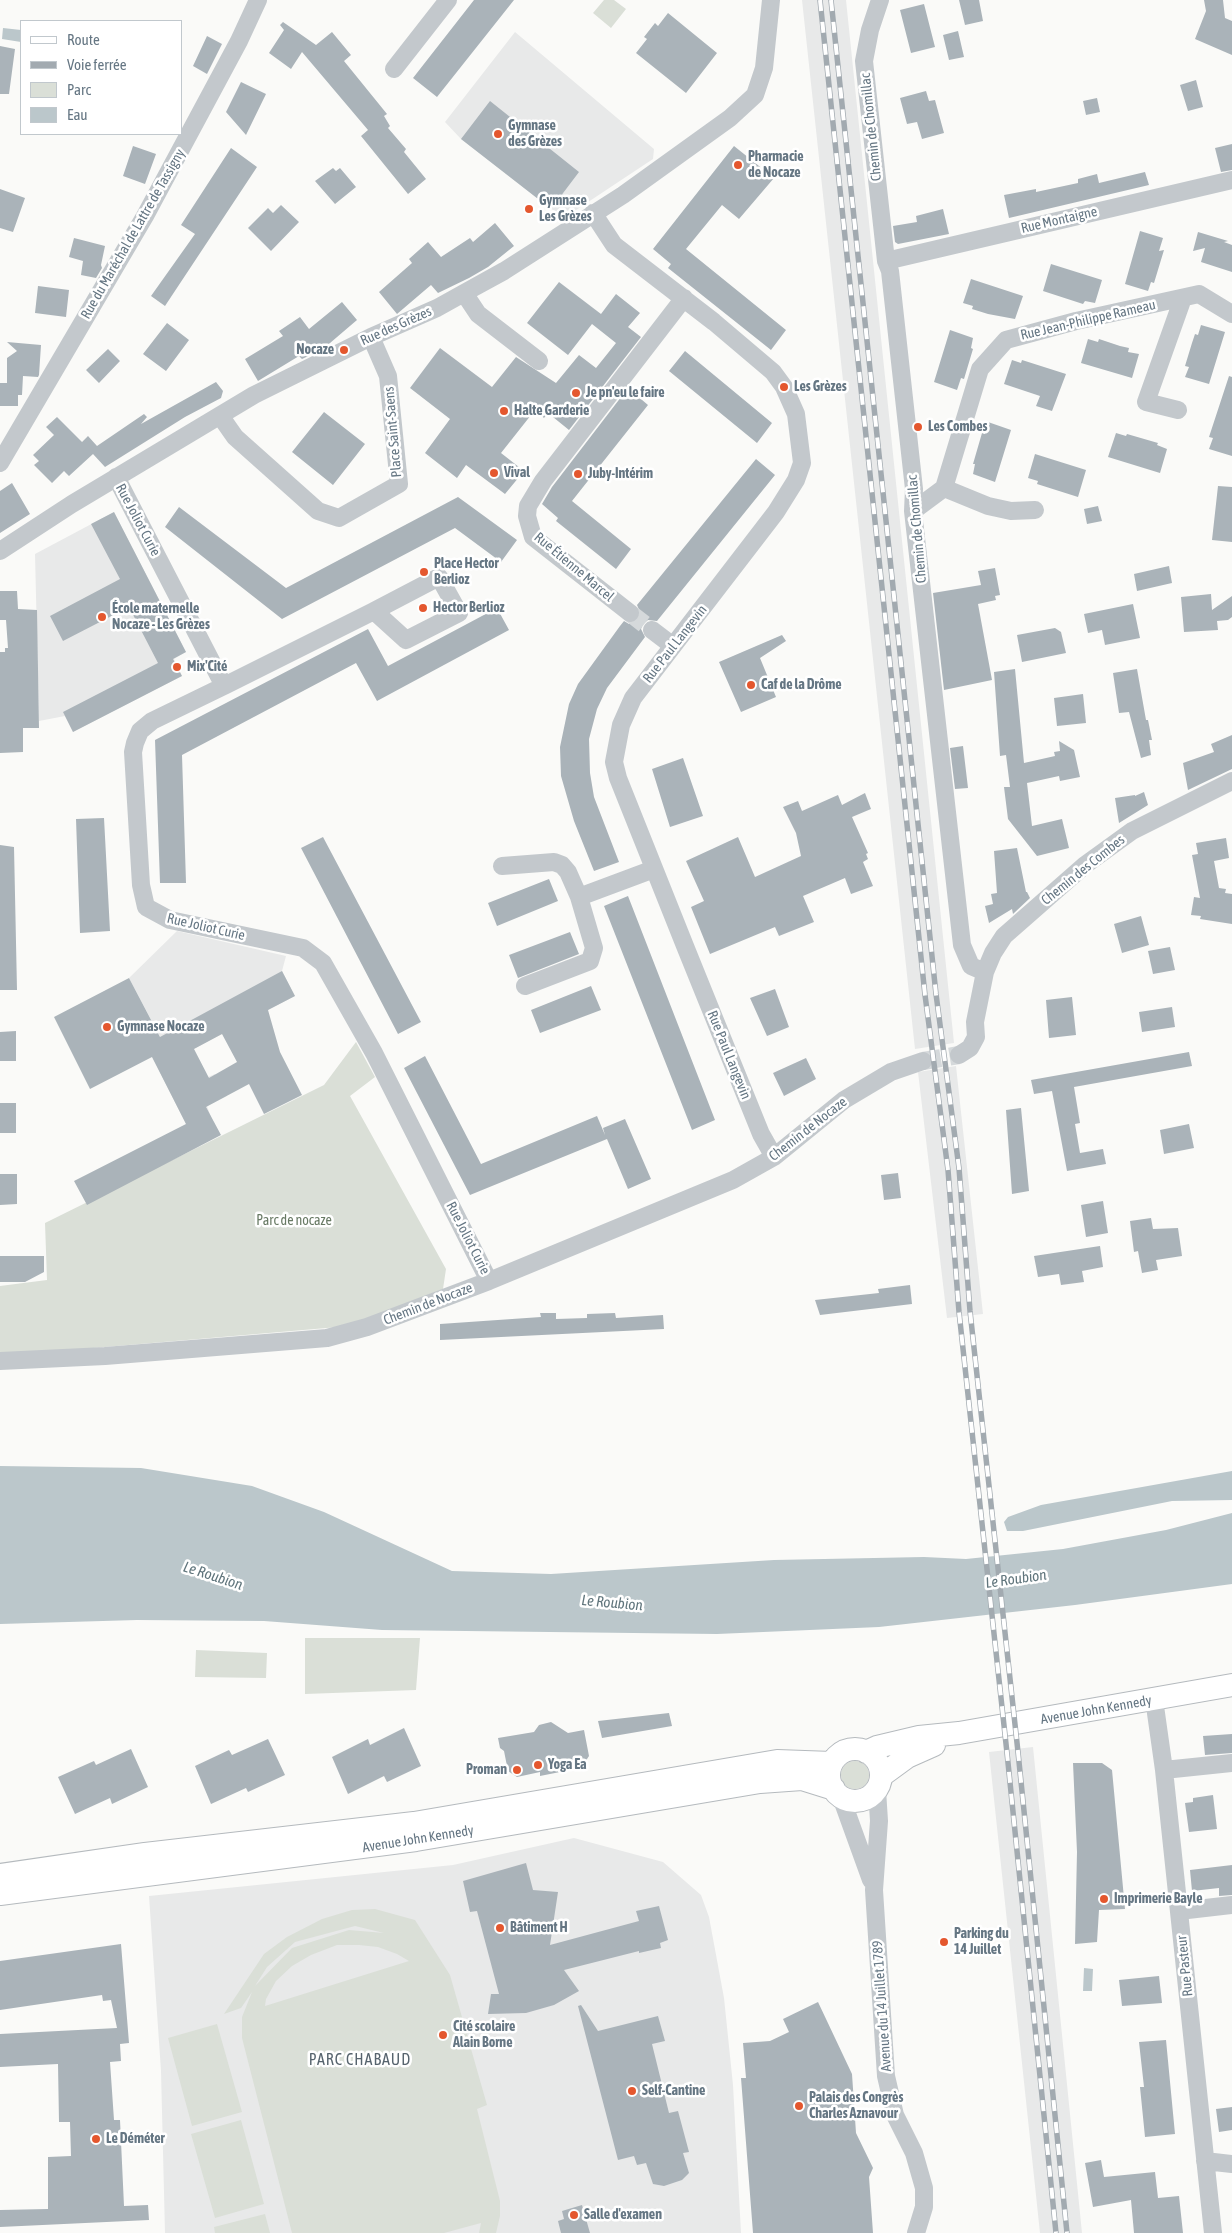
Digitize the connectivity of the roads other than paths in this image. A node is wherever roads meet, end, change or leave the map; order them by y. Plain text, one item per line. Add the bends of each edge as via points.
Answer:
1 (258, 0) edge
2 (448, 0) edge
3 (771, 0) edge
4 (880, 0) edge
5 (394, 69) dead end
6 (1232, 180) edge
7 (593, 213) junction
8 (886, 261) junction
9 (464, 293) junction
10 (684, 298) junction
11 (1183, 298) junction
12 (1232, 314) edge
13 (371, 337) junction
14 (539, 361) dead end
15 (1178, 410) dead end
16 (221, 417) junction
17 (0, 463) edge
18 (116, 477) junction
19 (944, 488) junction
20 (1035, 510) dead end
21 (913, 511) junction
22 (0, 551) edge
23 (374, 611) dead end
24 (630, 613) tunnel mouth
25 (652, 630) tunnel mouth
26 (673, 646) junction
27 (224, 686) junction
28 (1232, 781) edge
29 (502, 866) dead end
30 (654, 868) junction
31 (579, 897) junction
32 (985, 972) junction
33 (525, 986) dead end
34 (965, 1052) dead end
35 (923, 1061) tunnel mouth
36 (774, 1157) junction
37 (489, 1281) junction
38 (0, 1361) edge
39 (1232, 1685) edge
40 (1154, 1699) junction
41 (959, 1733) junction
42 (866, 1752) junction
43 (832, 1763) junction
44 (1232, 1764) edge
45 (1164, 1770) junction
46 (879, 1783) junction
47 (838, 1793) junction
48 (0, 1875) edge
49 (874, 1890) junction
50 (0, 1894) edge
51 (1232, 1905) edge
52 (1179, 1911) junction
53 (1205, 2161) junction
54 (1232, 2164) edge
55 (916, 2233) edge
56 (1213, 2233) edge

1 - 17 street, Rue du Maréchal de Lattre de Tassigny via 144,216
2 - 5 street
3 - 7 street, Rue des Grèzes via 764,68 755,95 730,118
4 - 8 street, Chemin de Chomillac via 864,61
6 - 8 street, Rue Montaigne
7 - 9 street, Rue des Grèzes
7 - 10 street, Rue Paul Langevin via 614,245
8 - 21 street, Chemin de Chomillac via 890,271 914,488
9 - 13 street, Rue des Grèzes
9 - 14 street via 478,314
10 - 24 street, Rue Étienne Marcel via 538,488 528,506 527,516 533,537
10 - 26 street, Rue Paul Langevin via 773,372 784,387 796,414 802,463 796,480 776,512
11 - 12 street, Rue Jean-Philippe Rameau via 1199,294
11 - 15 street, Rue Jean-Philippe Rameau via 1146,402
11 - 19 street, Rue Jean-Philippe Rameau via 1006,340 980,369
13 - 16 street, Rue des Grèzes via 254,395
13 - 16 street, Place Saint-Saens via 388,376 398,484 339,518 318,512 235,437
16 - 18 street, Rue des Grèzes
18 - 22 street, Rue des Grèzes
18 - 27 street, Rue Joliot Curie
19 - 20 street via 995,508
19 - 21 street
21 - 32 street, Chemin de Chomillac via 962,945 971,966
23 - 27 street
25 - 26 street
26 - 30 street, Rue Paul Langevin via 633,698 621,725 614,762
27 - 37 street, Rue Joliot Curie via 152,721 140,730 134,743 141,885 146,907 170,920 303,948 323,963 374,1053
28 - 32 street, Chemin des Combes via 1132,831 1085,865 1004,936
29 - 31 street via 554,862 562,865
30 - 31 street
30 - 36 street, Rue Paul Langevin via 761,1134
31 - 33 street via 594,948 590,961
32 - 34 street via 975,1022 976,1036
35 - 36 street, Chemin de Nocaze via 891,1072 844,1100
36 - 37 street, Chemin de Nocaze via 733,1180
37 - 38 street, Chemin de Nocaze via 390,1319 327,1338
39 - 40 main road, Avenue John Kennedy
40 - 41 main road, Avenue John Kennedy
40 - 45 street, Rue Pasteur
41 - 42 main road, Avenue John Kennedy via 919,1737
41 - 46 main road, Avenue John Kennedy via 907,1757
42 - 43 main road via 843,1752
42 - 46 main road via 876,1759
43 - 47 main road via 830,1774
43 - 48 main road, Avenue John Kennedy via 777,1761 414,1823 145,1854
44 - 45 street
45 - 52 street, Rue Pasteur
46 - 47 main road via 872,1795 861,1800 848,1800
46 - 49 street, Avenue du 14 Juillet 1789
47 - 49 street, Avenue du 14 Juillet 1789
47 - 50 main road, Avenue John Kennedy via 802,1779 760,1782 416,1840
49 - 55 street, Avenue du 14 Juillet 1789 via 886,2076 895,2114 914,2153 924,2188 924,2207
51 - 52 street
52 - 53 street, Rue Pasteur
53 - 54 street
53 - 56 street, Rue Pasteur

